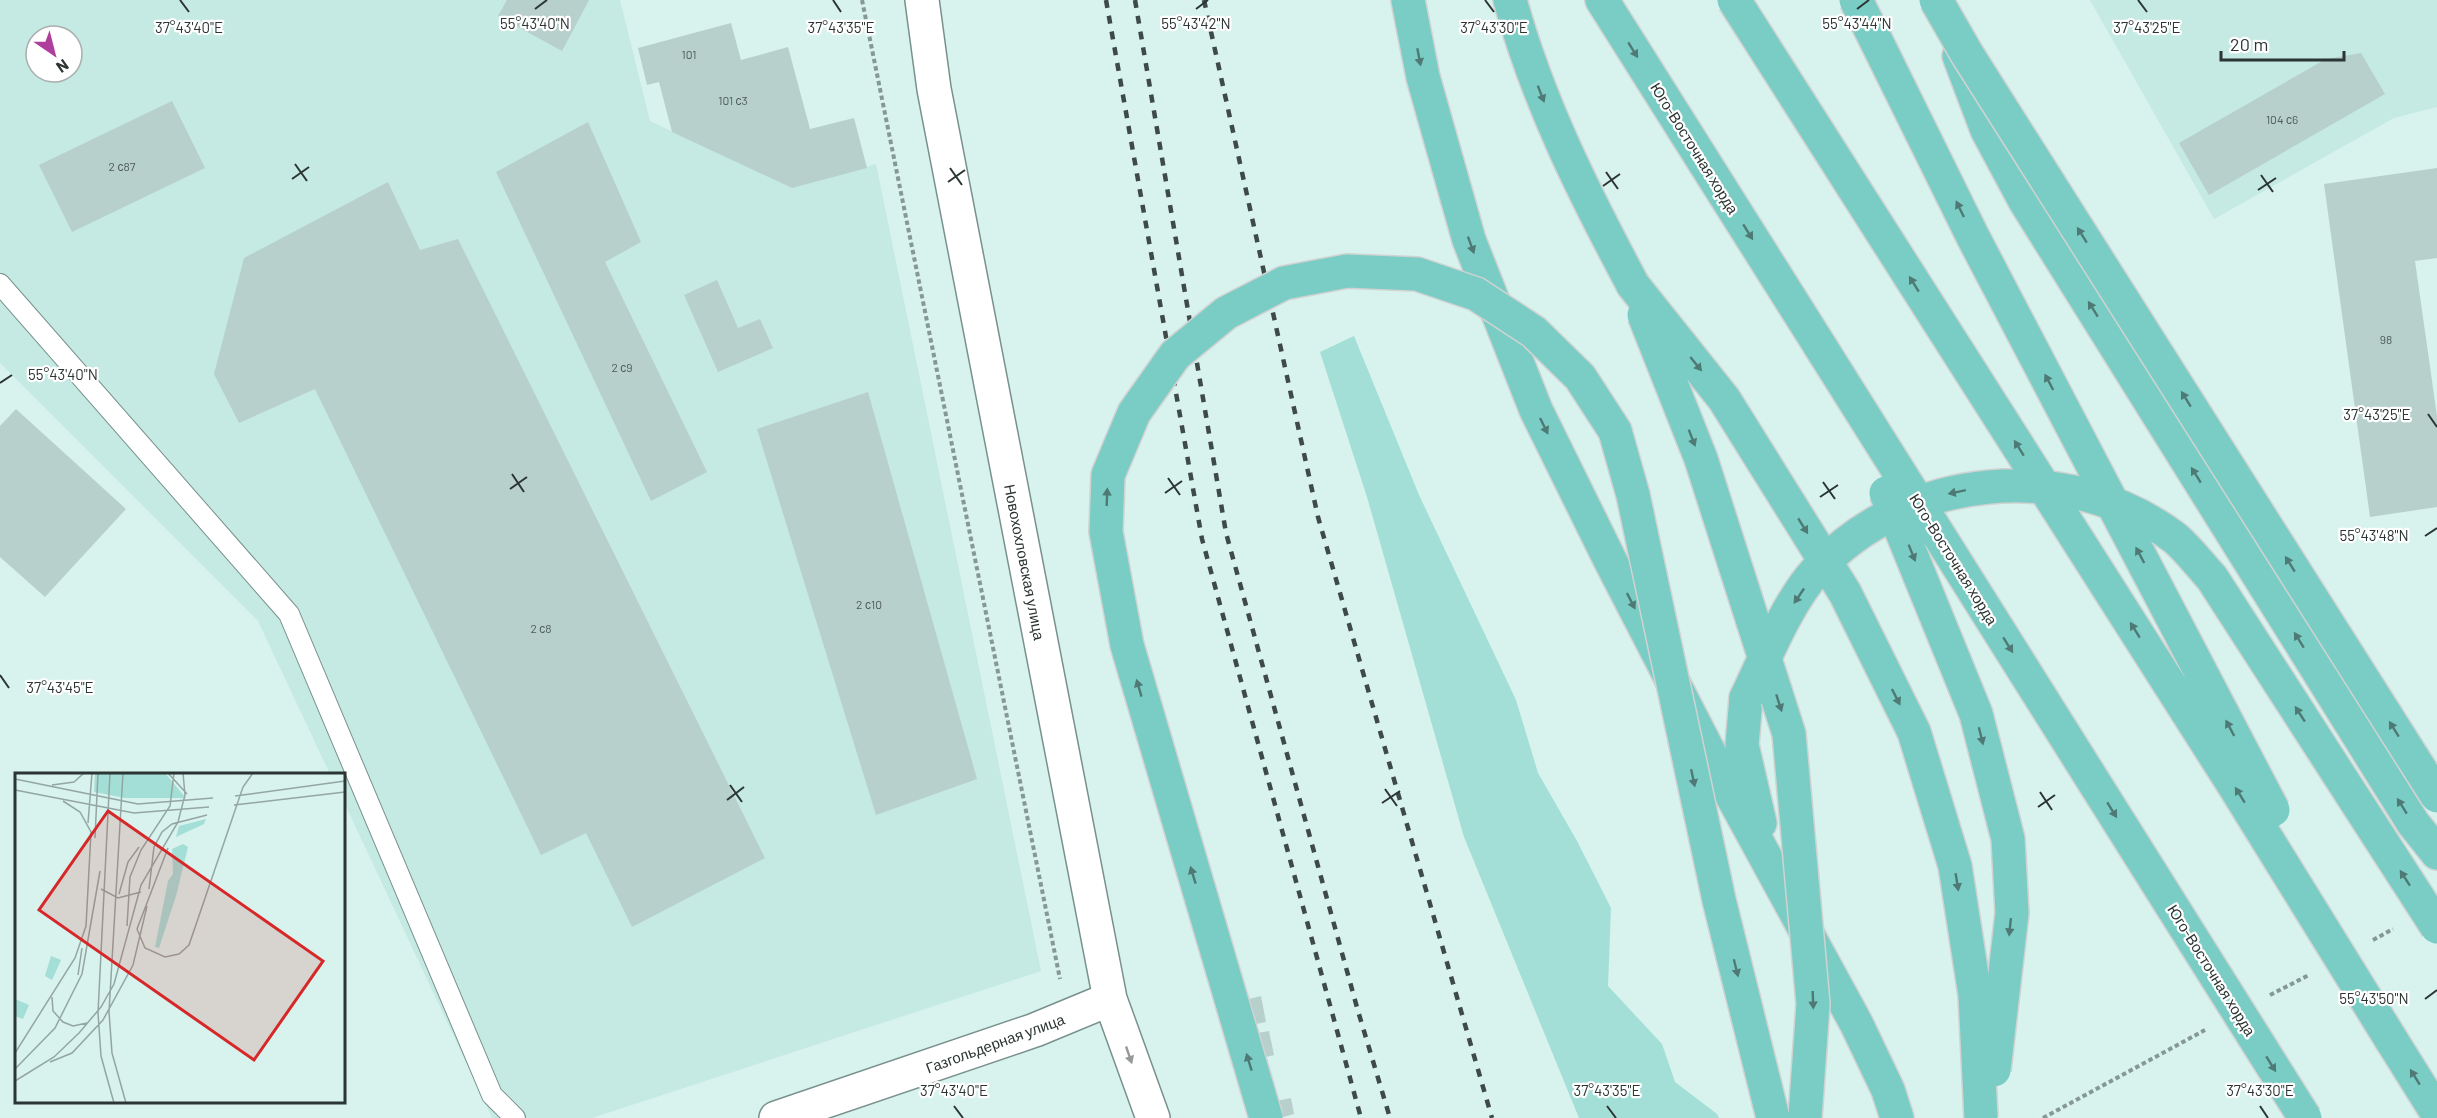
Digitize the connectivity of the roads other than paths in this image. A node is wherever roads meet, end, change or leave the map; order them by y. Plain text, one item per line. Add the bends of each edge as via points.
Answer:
1 (922, 0) edge
2 (1408, 0) edge
3 (1510, 0) edge
4 (1602, 0) edge
5 (1734, 0) edge
6 (1856, 0) edge
7 (1936, 0) edge
8 (1941, 0) edge
9 (0, 284) edge
10 (1633, 285) junction
11 (1820, 346) junction
12 (2437, 796) edge
13 (2437, 852) edge
14 (1769, 864) junction
15 (2437, 927) edge
16 (1110, 999) junction
17 (2392, 1041) junction
18 (2437, 1113) edge
19 (515, 1118) edge
20 (776, 1118) edge
21 (1153, 1118) edge
22 (1266, 1118) edge
23 (1773, 1118) edge
24 (1805, 1118) edge
25 (1898, 1118) edge
26 (1981, 1118) edge
27 (1988, 1118) edge
28 (2305, 1118) edge

1 - 16 street, Новохохловская улица via 934,89
2 -> 14 main road via 1423,77 1468,240 1536,410 1615,571
3 -> 10 main road via 1560,143
4 -> 11 main road, Юго-Восточная хорда
17 -> 5 main road, bridge
17 -> 6 main road, bridge via 1979,247
12 -> 7 main road, bridge
13 -> 8 main road via 2413,823 2025,201 1987,130
9 - 19 lane via 289,614 492,1095
10 -> 24 main road, bridge via 1701,459 1789,734 1814,1004
10 -> 26 main road, bridge via 1724,399 1845,593 1914,732 1955,866 1975,995
11 -> 27 main road, bridge via 1903,529 1976,714 2008,839 2012,913
11 -> 28 main road, Юго-Восточная хорда, bridge
15 -> 14 main road, bridge via 2212,578 2176,539 2129,510 2073,490 2006,484 1954,492 1892,513 1852,539 1815,572 1784,618 1746,698 1742,745
14 - 25 main road via 1856,1023
16 - 20 street, Газгольдерная улица via 1035,1030
16 -> 21 street, Новохохловская улица
18 -> 17 main road
22 -> 23 main road, bridge via 1127,645 1106,532 1108,476 1134,413 1175,355 1226,313 1284,283 1347,271 1417,274 1476,294 1534,332 1580,377 1615,431 1633,495 1719,900

